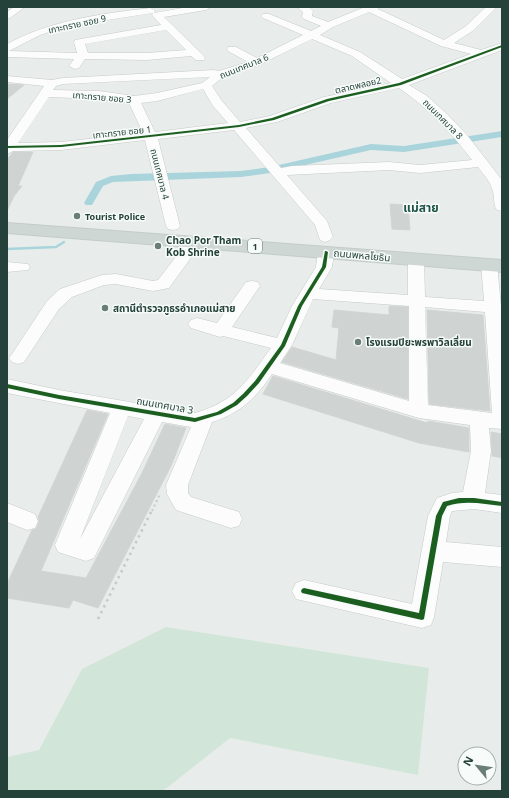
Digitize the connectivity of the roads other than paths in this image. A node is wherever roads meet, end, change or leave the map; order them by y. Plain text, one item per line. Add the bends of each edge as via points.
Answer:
1 (20, 7) edge
2 (206, 7) edge
3 (302, 7) edge
4 (492, 7) edge
5 (372, 8) edge
6 (150, 11) edge
7 (7, 16) edge
8 (266, 16) dead end
9 (329, 24) junction
10 (61, 25) junction
11 (171, 30) junction
12 (312, 35) junction
13 (79, 42) junction
14 (122, 44) dead end
15 (445, 44) junction
16 (502, 46) edge
17 (7, 48) edge
18 (232, 49) dead end
19 (194, 52) junction
20 (480, 53) junction
21 (7, 54) edge
22 (83, 56) junction
23 (126, 58) junction
24 (502, 58) edge
25 (257, 62) junction
26 (216, 74) junction
27 (7, 78) edge
28 (119, 80) junction
29 (400, 84) junction
30 (206, 85) junction
31 (54, 86) junction
32 (134, 100) junction
33 (238, 126) junction
34 (151, 137) junction
35 (8, 148) edge
36 (338, 159) dead end
37 (482, 163) junction
38 (281, 169) junction
39 (502, 207) edge
40 (7, 214) edge
41 (173, 226) junction
42 (7, 228) edge
43 (194, 234) junction
44 (325, 244) junction
45 (502, 250) edge
46 (416, 259) junction
47 (495, 265) edge
48 (252, 286) dead end
49 (308, 293) junction
50 (417, 302) junction
51 (492, 307) junction
52 (197, 324) dead end
53 (220, 330) junction
54 (283, 345) junction
55 (18, 358) dead end
56 (268, 366) junction
57 (7, 386) edge
58 (122, 407) junction
59 (418, 411) junction
60 (157, 413) junction
61 (502, 417) edge
62 (204, 418) junction
63 (479, 419) junction
64 (502, 422) edge
65 (473, 500) junction
66 (502, 504) edge
67 (7, 512) edge
68 (230, 519) dead end
69 (27, 521) dead end
70 (434, 551) junction
71 (502, 557) edge
72 (304, 591) dead end

1 - 7 street
2 - 6 street, เกาะทราย ซอย 9
3 - 9 street via 308,11 307,17
4 - 15 street via 470,28
5 - 9 street, ถนนเทศบาล 6
5 - 15 street
6 - 10 street, เกาะทราย ซอย 9
6 - 11 street
8 - 12 street, ถนนเทศบาล 8
9 - 12 street, ถนนเทศบาล 6
10 - 13 street
10 - 17 street, เกาะทราย ซอย 9
11 - 13 street
11 - 14 street
11 - 19 street
12 - 25 street, ถนนเทศบาล 6
12 - 29 street, ถนนเทศบาล 8 via 356,54
13 - 22 street
15 - 20 street
16 - 20 street, ตลาดพลอย2
18 - 25 street
19 - 23 street
19 - 26 street
20 - 24 street
20 - 29 street, ตลาดพลอย2
21 - 22 street
22 - 23 street
22 - 31 street
23 - 28 street
25 - 26 street, ถนนเทศบาล 6
26 - 28 street
26 - 30 street, ถนนเทศบาล 6
27 - 31 street
28 - 31 street
29 - 33 street, ตลาดพลอย2 via 328,100 273,119
29 - 37 street, ถนนเทศบาล 8 via 423,99 443,117
30 - 32 street, เกาะทราย ซอย 3
30 - 33 street via 217,103
31 - 32 street, เกาะทราย ซอย 3
31 - 35 street
32 - 34 street, ถนนเทศบาล 4
33 - 34 street, เกาะทราย ซอย 1
33 - 38 street
34 - 35 street, เกาะทราย ซอย 1 via 61,146
34 - 41 street, ถนนเทศบาล 4
36 - 38 street
37 - 38 street via 420,169 389,166
37 - 39 street, ถนนเทศบาล 8 via 497,183
38 - 44 street via 322,224
40 - 41 main road, ถนนพหลโยธิน / 1
41 - 43 main road, ถนนพหลโยธิน / 1
42 - 43 main road, ถนนพหลโยธิน / 1
43 - 44 main road, ถนนพหลโยธิน / 1
43 - 55 street via 184,255 162,284 152,286 116,278 66,293 53,305
44 - 45 main road, ถนนพหลโยธิน / 1
44 - 46 main road, ถนนพหลโยธิน / 1
44 - 49 street, ถนนเทศบาล 3 via 324,267
46 - 47 main road, ถนนพหลโยธิน / 1
46 - 50 street
47 - 51 street
48 - 53 street
49 - 50 street
49 - 54 street, ถนนเทศบาล 3
50 - 51 street
50 - 59 street
51 - 61 street
52 - 53 street
53 - 54 street
54 - 56 street, ถนนเทศบาล 3
56 - 59 street
56 - 62 street, ถนนเทศบาล 3 via 240,400 219,413
57 - 58 street, ถนนเทศบาล 3
58 - 60 street, ถนนเทศบาล 3
58 - 60 street via 66,545 86,551
59 - 63 street
60 - 62 street, ถนนเทศบาล 3 via 195,420
62 - 68 street via 177,485 178,494 184,504
63 - 64 street
63 - 65 street via 481,451
65 - 66 street
65 - 70 street via 445,504 439,516
67 - 69 street
70 - 71 street
70 - 72 street via 422,617

